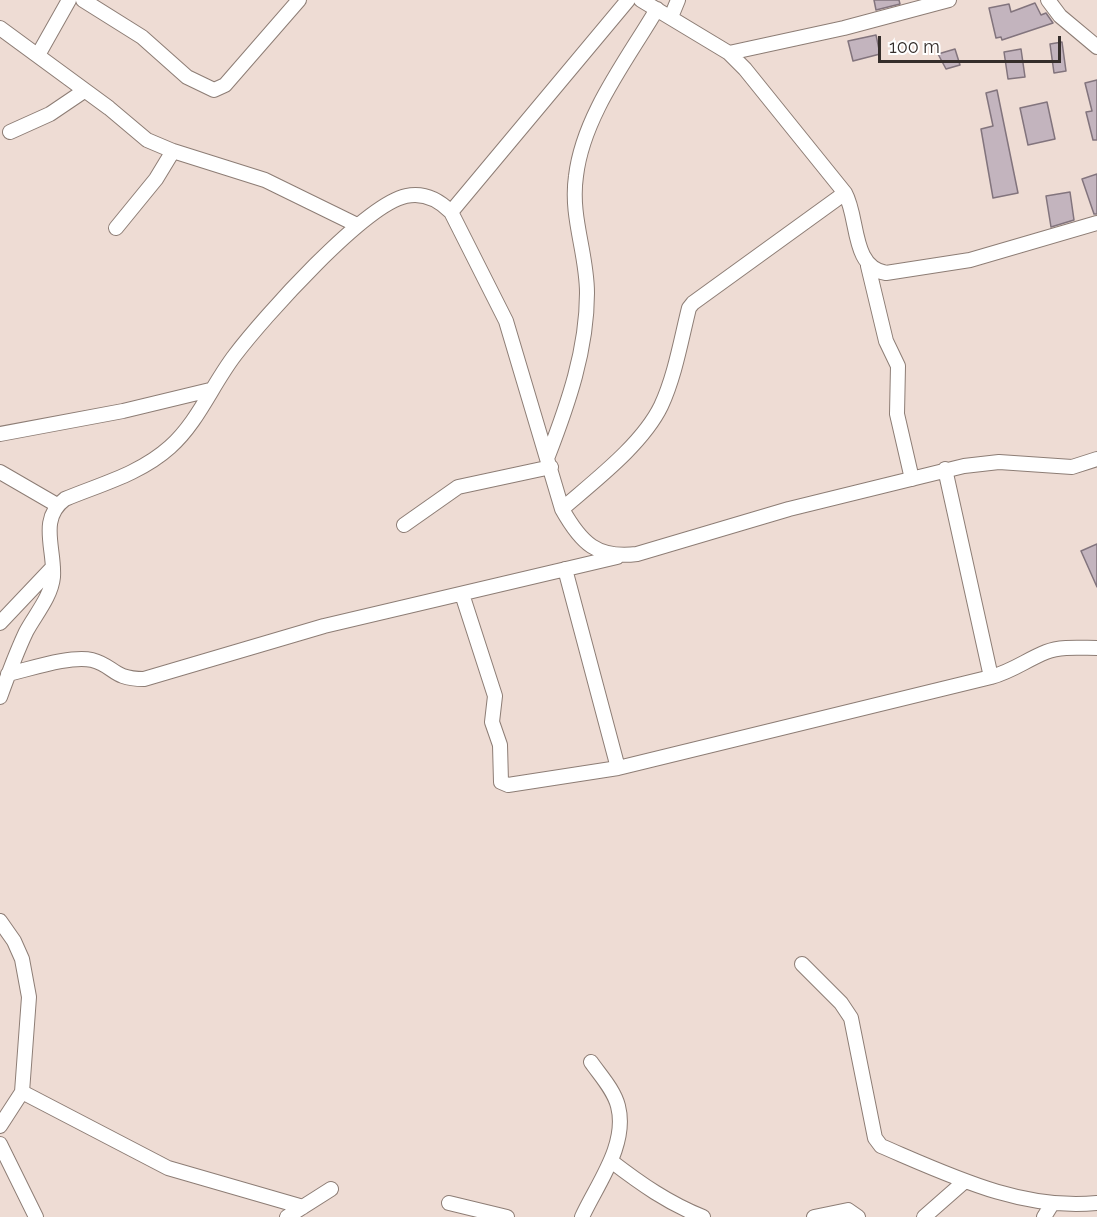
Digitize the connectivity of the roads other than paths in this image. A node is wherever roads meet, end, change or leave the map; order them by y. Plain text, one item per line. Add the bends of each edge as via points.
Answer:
1 (69, 0) edge
2 (83, 0) edge
3 (299, 0) edge
4 (628, 0) edge
5 (641, 0) edge
6 (949, 0) edge
7 (1048, 0) edge
8 (681, 1) edge
9 (657, 9) junction
10 (671, 17) junction
11 (0, 28) edge
12 (1097, 47) edge
13 (729, 53) junction
14 (38, 55) junction
15 (84, 91) junction
16 (10, 132) dead end
17 (173, 152) junction
18 (845, 193) junction
19 (451, 212) junction
20 (1097, 223) edge
21 (357, 225) junction
22 (116, 228) dead end
23 (868, 266) junction
24 (210, 390) junction
25 (0, 434) edge
26 (1097, 459) edge
27 (549, 462) junction
28 (945, 470) junction
29 (0, 472) edge
30 (912, 479) junction
31 (57, 505) junction
32 (562, 509) junction
33 (404, 525) dead end
34 (622, 556) junction
35 (53, 567) junction
36 (565, 569) junction
37 (462, 594) junction
38 (0, 623) edge
39 (1097, 648) edge
40 (8, 674) junction
41 (991, 677) junction
42 (0, 697) edge
43 (618, 768) junction
44 (0, 921) edge
45 (802, 964) dead end
46 (591, 1062) dead end
47 (22, 1092) junction
48 (0, 1126) edge
49 (0, 1144) edge
50 (611, 1161) junction
51 (965, 1181) junction
52 (331, 1189) dead end
53 (449, 1203) dead end
54 (1097, 1203) edge
55 (1052, 1204) junction
56 (303, 1207) junction
57 (36, 1217) edge
58 (286, 1217) edge
59 (507, 1217) edge
60 (582, 1217) edge
61 (703, 1217) edge
62 (814, 1217) edge
63 (858, 1217) edge
64 (924, 1217) edge
65 (1044, 1217) edge

1 - 14 street
2 - 3 street via 142,38 187,77 214,90 225,85
4 - 19 street
5 - 9 street
6 - 13 street
7 - 12 street via 1060,16
8 - 10 street
9 - 10 street
9 - 27 street via 601,106 580,153 574,211 587,294 571,398
10 - 13 street
11 - 14 street
13 - 18 street
14 - 15 street
15 - 16 street via 50,114
15 - 17 street via 147,140
17 - 21 street via 265,180
17 - 22 street
18 - 23 street via 862,258
18 - 32 street via 693,303 661,406 650,424 608,469
19 - 21 street via 427,195 408,195 388,202
19 - 27 street via 506,321
20 - 23 street via 970,260 886,273
21 - 24 street via 252,336
23 - 30 street via 885,341 898,366 897,414
24 - 25 street
24 - 31 street via 187,429 152,462
26 - 28 street via 1072,466 999,462
27 - 32 street
27 - 33 street via 458,487
28 - 30 street
28 - 41 street
29 - 31 street
30 - 34 street
31 - 35 street via 49,524
32 - 34 street via 586,544
34 - 36 street
35 - 38 street
35 - 40 street via 50,589
36 - 37 street
36 - 43 street
37 - 40 street via 324,626 144,679 127,679 102,664 79,659
37 - 43 street via 495,696 492,722 500,745 501,782 508,785
39 - 41 street via 1057,648
40 - 42 street
41 - 43 street
44 - 47 street via 14,941 27,977
45 - 51 street via 851,1018 878,1143
46 - 50 street via 618,1107 619,1129
47 - 48 street
47 - 56 street via 168,1168
49 - 57 street
50 - 60 street
50 - 61 street via 652,1192
51 - 55 street
51 - 64 street
52 - 56 street
53 - 59 street
54 - 55 street
55 - 65 street
56 - 58 street
62 - 63 street via 848,1210

